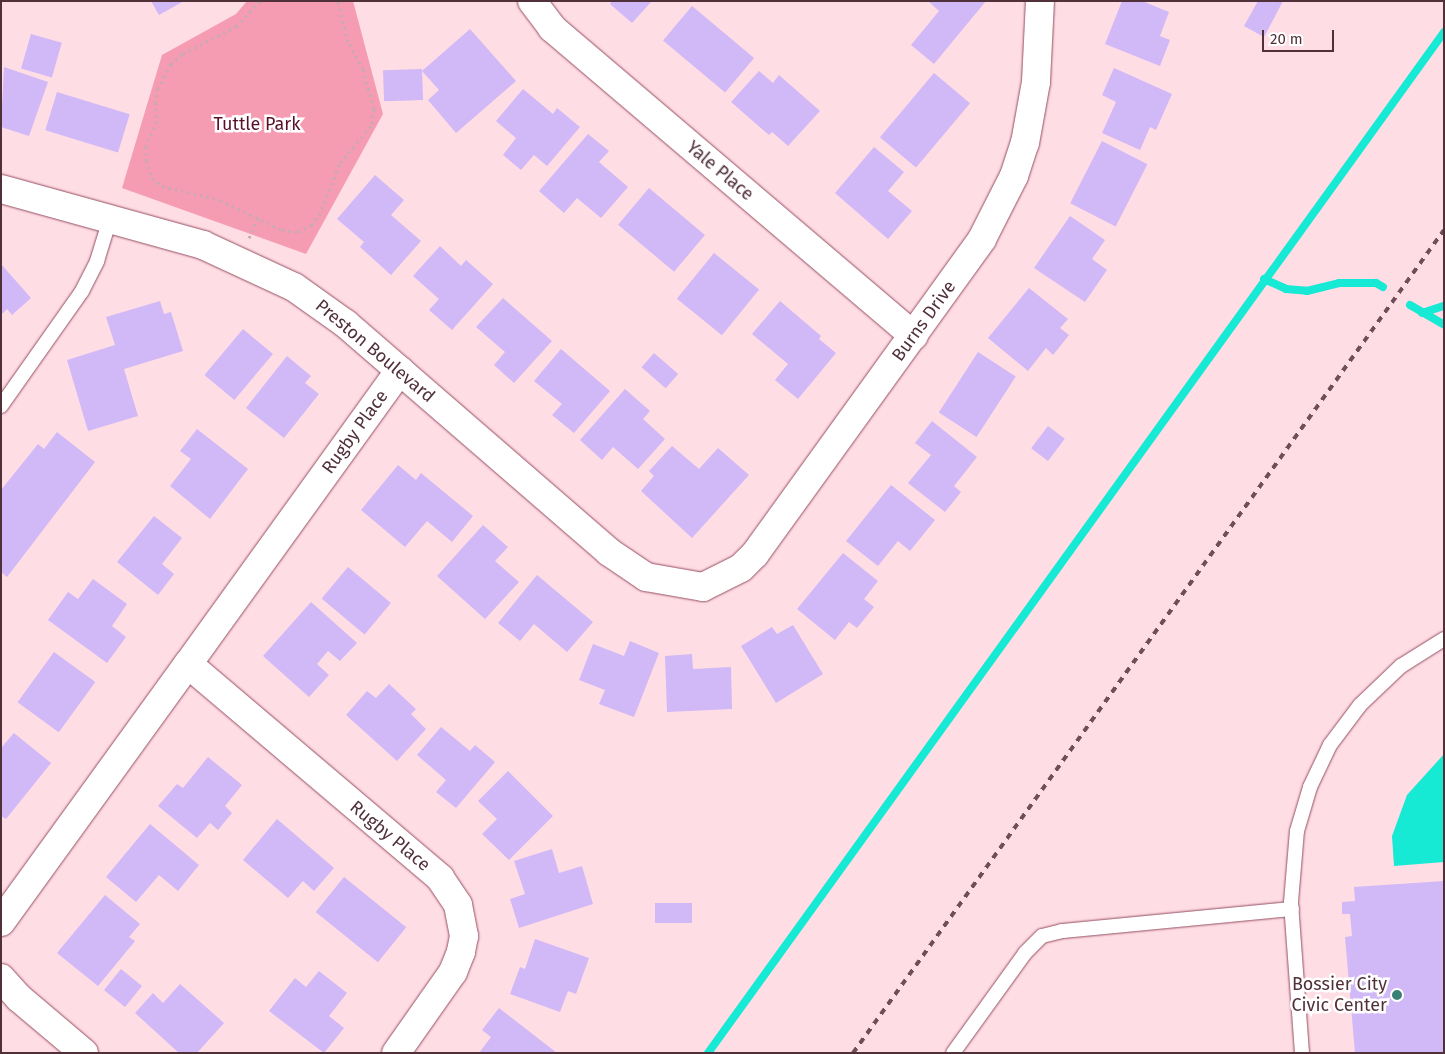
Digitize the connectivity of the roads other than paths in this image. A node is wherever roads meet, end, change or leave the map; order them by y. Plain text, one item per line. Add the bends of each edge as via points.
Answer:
1 (532, 1) edge
2 (1040, 1) edge
3 (1, 190) edge
4 (110, 219) junction
5 (914, 336) junction
6 (400, 370) junction
7 (1, 406) edge
8 (703, 587) joint
9 (1444, 639) edge
10 (188, 664) junction
11 (1292, 909) junction
12 (1, 922) edge
13 (1, 978) edge
14 (84, 1053) edge
15 (396, 1053) edge
16 (954, 1053) edge
17 (1302, 1053) edge

1 - 5 street, Yale Place via 552,28
2 - 5 street, Burns Drive via 1034,100 1026,143 1014,176 982,238
3 - 4 street, Preston Boulevard
4 - 6 street, Preston Boulevard via 203,245 294,286 346,324
4 - 7 lane via 97,261 82,291
5 - 8 street, Burns Drive via 755,554 736,572
6 - 8 street, Preston Boulevard via 609,552 646,577
6 - 10 street, Rugby Place
9 - 11 lane via 1401,666 1377,686 1330,745 1310,787 1298,831
10 - 12 street, Rugby Place
10 - 15 street, Rugby Place via 440,878 458,905 464,936 453,972
11 - 16 lane via 1062,931 1042,936 1025,953
11 - 17 lane
13 - 14 street via 19,998

